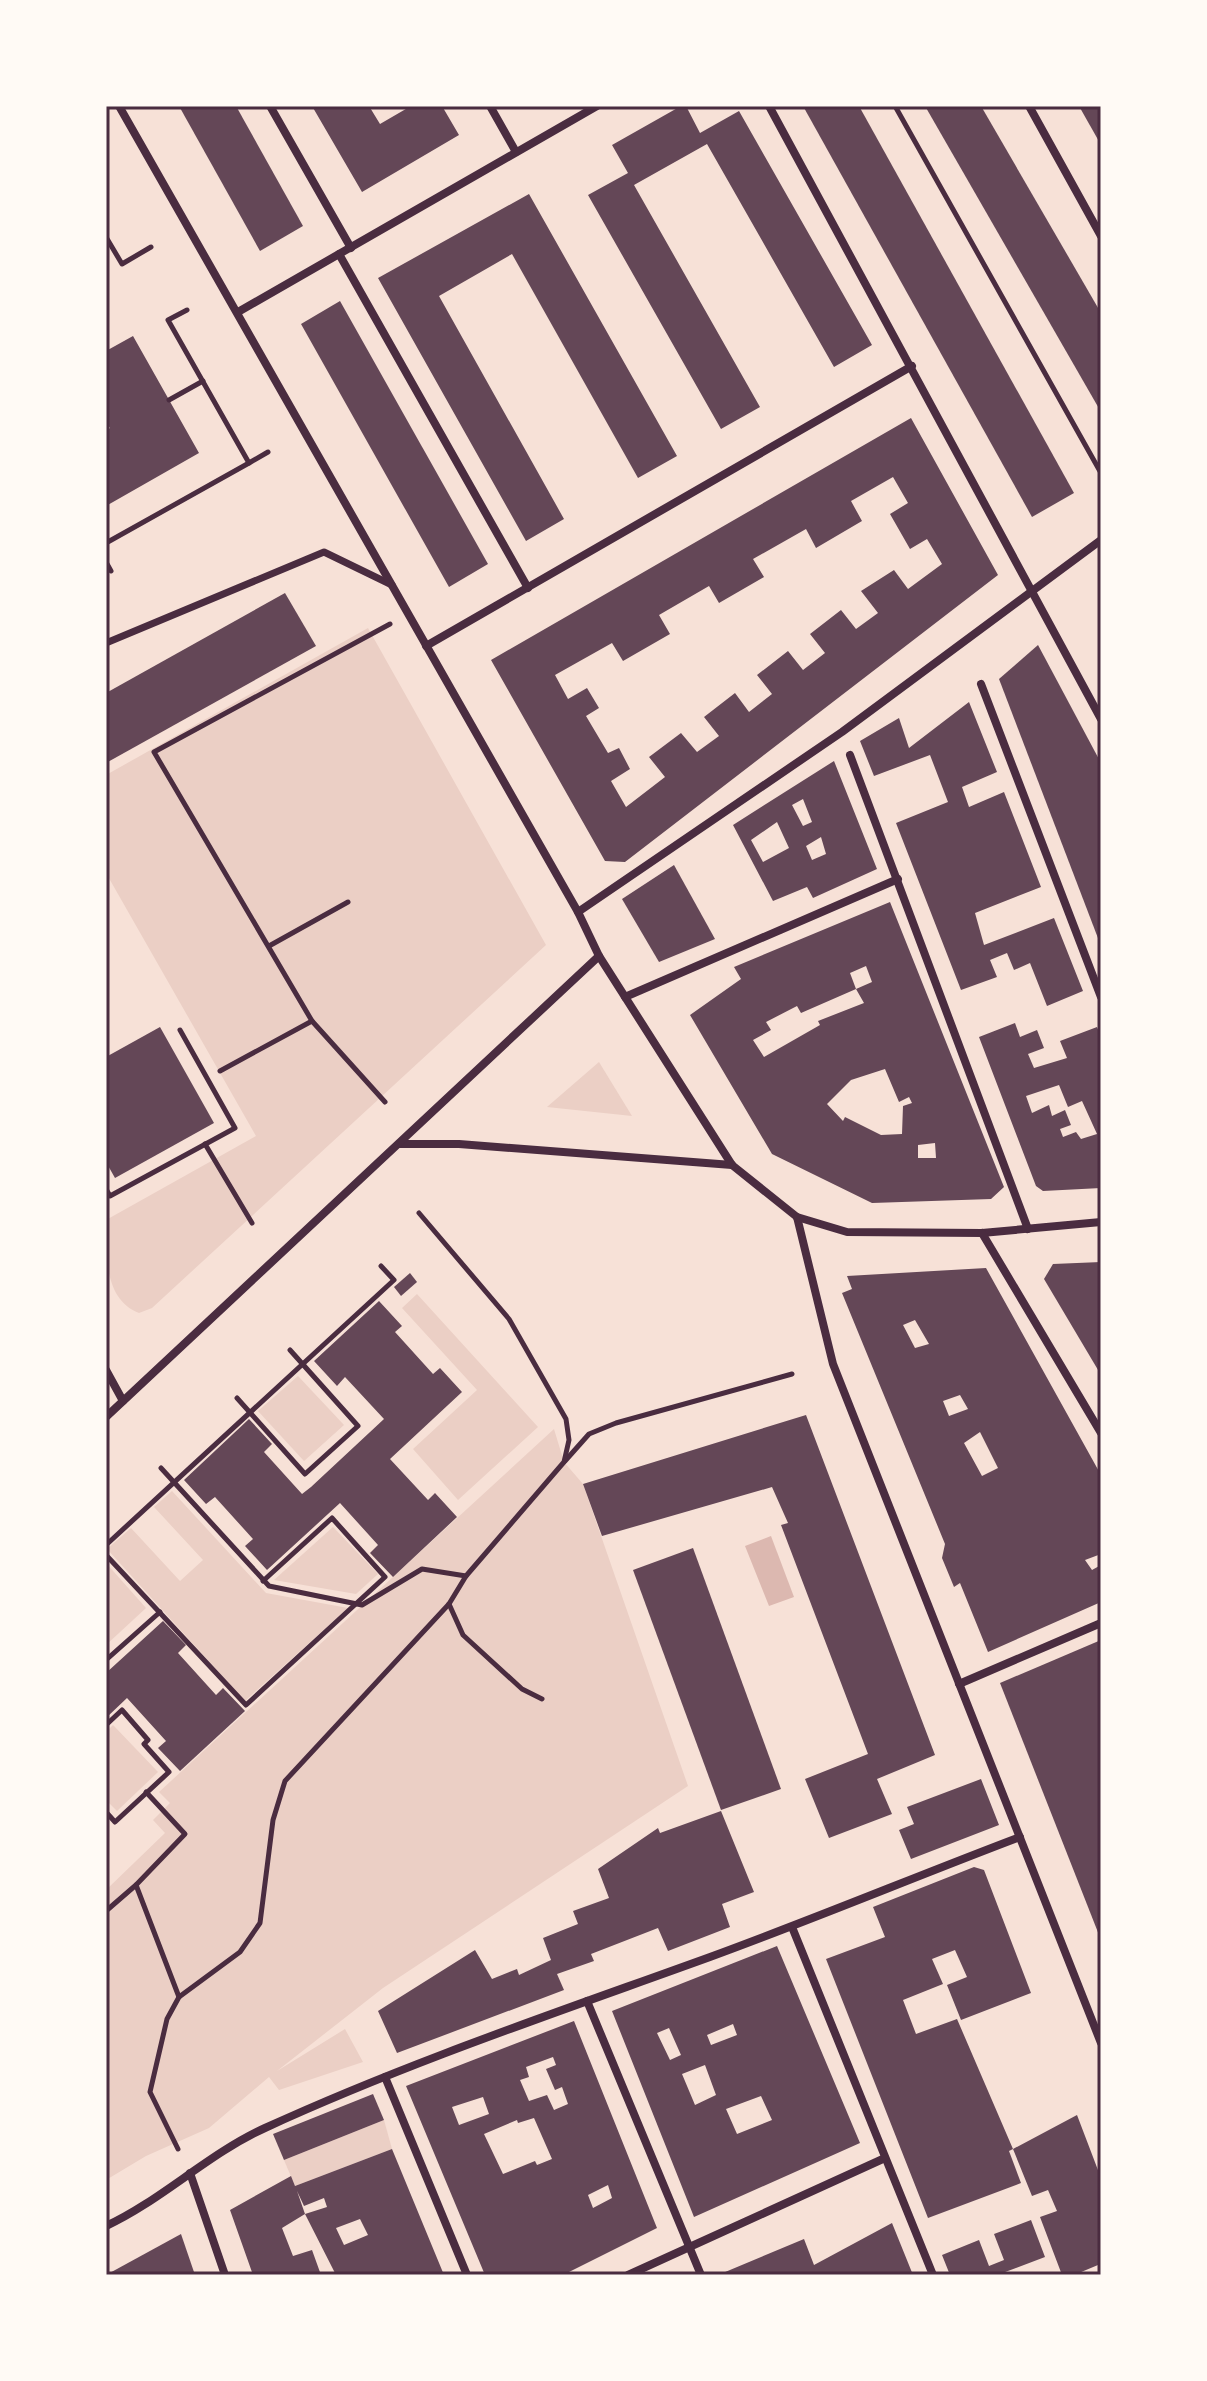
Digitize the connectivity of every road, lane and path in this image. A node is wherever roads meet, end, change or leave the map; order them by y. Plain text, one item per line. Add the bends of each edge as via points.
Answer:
1 (119, 106) edge
2 (270, 106) edge
3 (490, 106) edge
4 (597, 106) edge
5 (769, 106) edge
6 (895, 106) edge
7 (1029, 106) edge
8 (516, 152) junction
9 (1101, 236) edge
10 (106, 237) edge
11 (151, 247) dead end
12 (351, 248) junction
13 (339, 254) junction
14 (187, 310) dead end
15 (238, 312) junction
16 (912, 366) junction
17 (203, 381) junction
18 (169, 400) dead end
19 (268, 452) dead end
20 (249, 463) junction
21 (1101, 473) edge
22 (1101, 540) edge
23 (106, 543) edge
24 (106, 562) edge
25 (111, 571) dead end
26 (392, 585) junction
27 (528, 588) junction
28 (1032, 592) junction
29 (408, 614) junction
30 (106, 643) edge
31 (426, 646) junction
32 (981, 684) dead end
33 (1101, 719) edge
34 (850, 755) dead end
35 (898, 879) junction
36 (348, 902) dead end
37 (578, 912) junction
38 (269, 946) junction
39 (599, 956) junction
40 (625, 997) junction
41 (1101, 997) edge
42 (312, 1021) junction
43 (180, 1030) dead end
44 (220, 1071) dead end
45 (385, 1102) dead end
46 (205, 1144) junction
47 (399, 1144) junction
48 (732, 1165) junction
49 (106, 1189) edge
50 (419, 1213) dead end
51 (797, 1217) junction
52 (1101, 1222) edge
53 (252, 1223) dead end
54 (1028, 1229) junction
55 (982, 1233) junction
56 (381, 1266) dead end
57 (290, 1350) dead end
58 (303, 1365) junction
59 (106, 1370) edge
60 (792, 1374) dead end
61 (237, 1398) dead end
62 (123, 1401) junction
63 (251, 1413) junction
64 (106, 1417) edge
65 (1101, 1433) edge
66 (564, 1462) junction
67 (161, 1468) dead end
68 (174, 1483) junction
69 (106, 1545) edge
70 (106, 1555) edge
71 (466, 1576) junction
72 (263, 1581) junction
73 (357, 1604) junction
74 (449, 1604) junction
75 (160, 1612) junction
76 (1101, 1623) edge
77 (106, 1660) edge
78 (959, 1684) junction
79 (542, 1699) dead end
80 (106, 1725) edge
81 (146, 1792) junction
82 (106, 1812) edge
83 (1020, 1837) junction
84 (136, 1885) junction
85 (106, 1911) edge
86 (792, 1927) junction
87 (179, 1997) junction
88 (587, 2001) junction
89 (1100, 2040) edge
90 (385, 2077) junction
91 (178, 2149) dead end
92 (885, 2158) junction
93 (190, 2173) junction
94 (106, 2226) edge
95 (689, 2247) junction
96 (225, 2275) edge
97 (467, 2275) edge
98 (628, 2275) edge
99 (701, 2275) edge
100 (933, 2275) edge

1 - 15 street
2 - 12 street
3 - 8 street
4 - 8 street
5 - 16 street
6 - 21 path
7 - 9 street
8 - 12 street
10 - 11 path via 122,264
12 - 13 street
13 - 15 street
13 - 27 street
14 - 17 path via 168,320
15 - 26 street
16 - 27 street
16 - 28 street
17 - 18 path
17 - 20 path
19 - 20 path
20 - 23 path
22 - 28 street
24 - 25 path
26 - 29 street
26 - 30 street via 324,552
27 - 31 street
28 - 33 street
28 - 37 street via 842,732
29 - 31 street
29 - 38 path via 154,752
31 - 37 street
32 - 41 street
34 - 35 street
35 - 40 street
35 - 54 street
36 - 38 path
37 - 39 street
38 - 42 path
39 - 40 street
39 - 47 street
40 - 48 street
42 - 44 path
42 - 45 path
43 - 46 path via 235,1128
46 - 49 path via 110,1196
46 - 53 path
47 - 48 street
47 - 62 street
48 - 51 street
50 - 66 path via 509,1319 566,1419
51 - 55 street via 847,1232
51 - 78 street via 833,1364
52 - 54 street
54 - 55 street
55 - 65 street
56 - 58 path via 394,1280
57 - 58 path
58 - 63 path
58 - 63 path via 358,1426 305,1474
59 - 62 street
60 - 66 path via 589,1434
61 - 63 path
62 - 64 street
63 - 68 path
66 - 71 path
67 - 68 path
68 - 69 path
68 - 72 path
70 - 75 path
71 - 73 path via 422,1569 369,1603
71 - 74 path
72 - 73 path
72 - 73 path via 332,1518 385,1577
73 - 75 path via 246,1705
74 - 79 path via 463,1635 522,1689
74 - 87 path via 285,1781 273,1820 260,1923 240,1952
75 - 77 path
76 - 78 street
78 - 83 street
80 - 81 path via 122,1710 169,1772
81 - 82 path via 115,1822
81 - 84 path via 185,1834
83 - 86 street
83 - 89 street
84 - 85 path
84 - 87 path
86 - 88 street
86 - 92 street
87 - 91 path via 167,2019 150,2092
88 - 90 street
88 - 95 street
90 - 93 street via 261,2130
90 - 97 street
92 - 95 street
92 - 100 street
93 - 94 street via 137,2212
93 - 96 street
95 - 98 street
95 - 99 street

